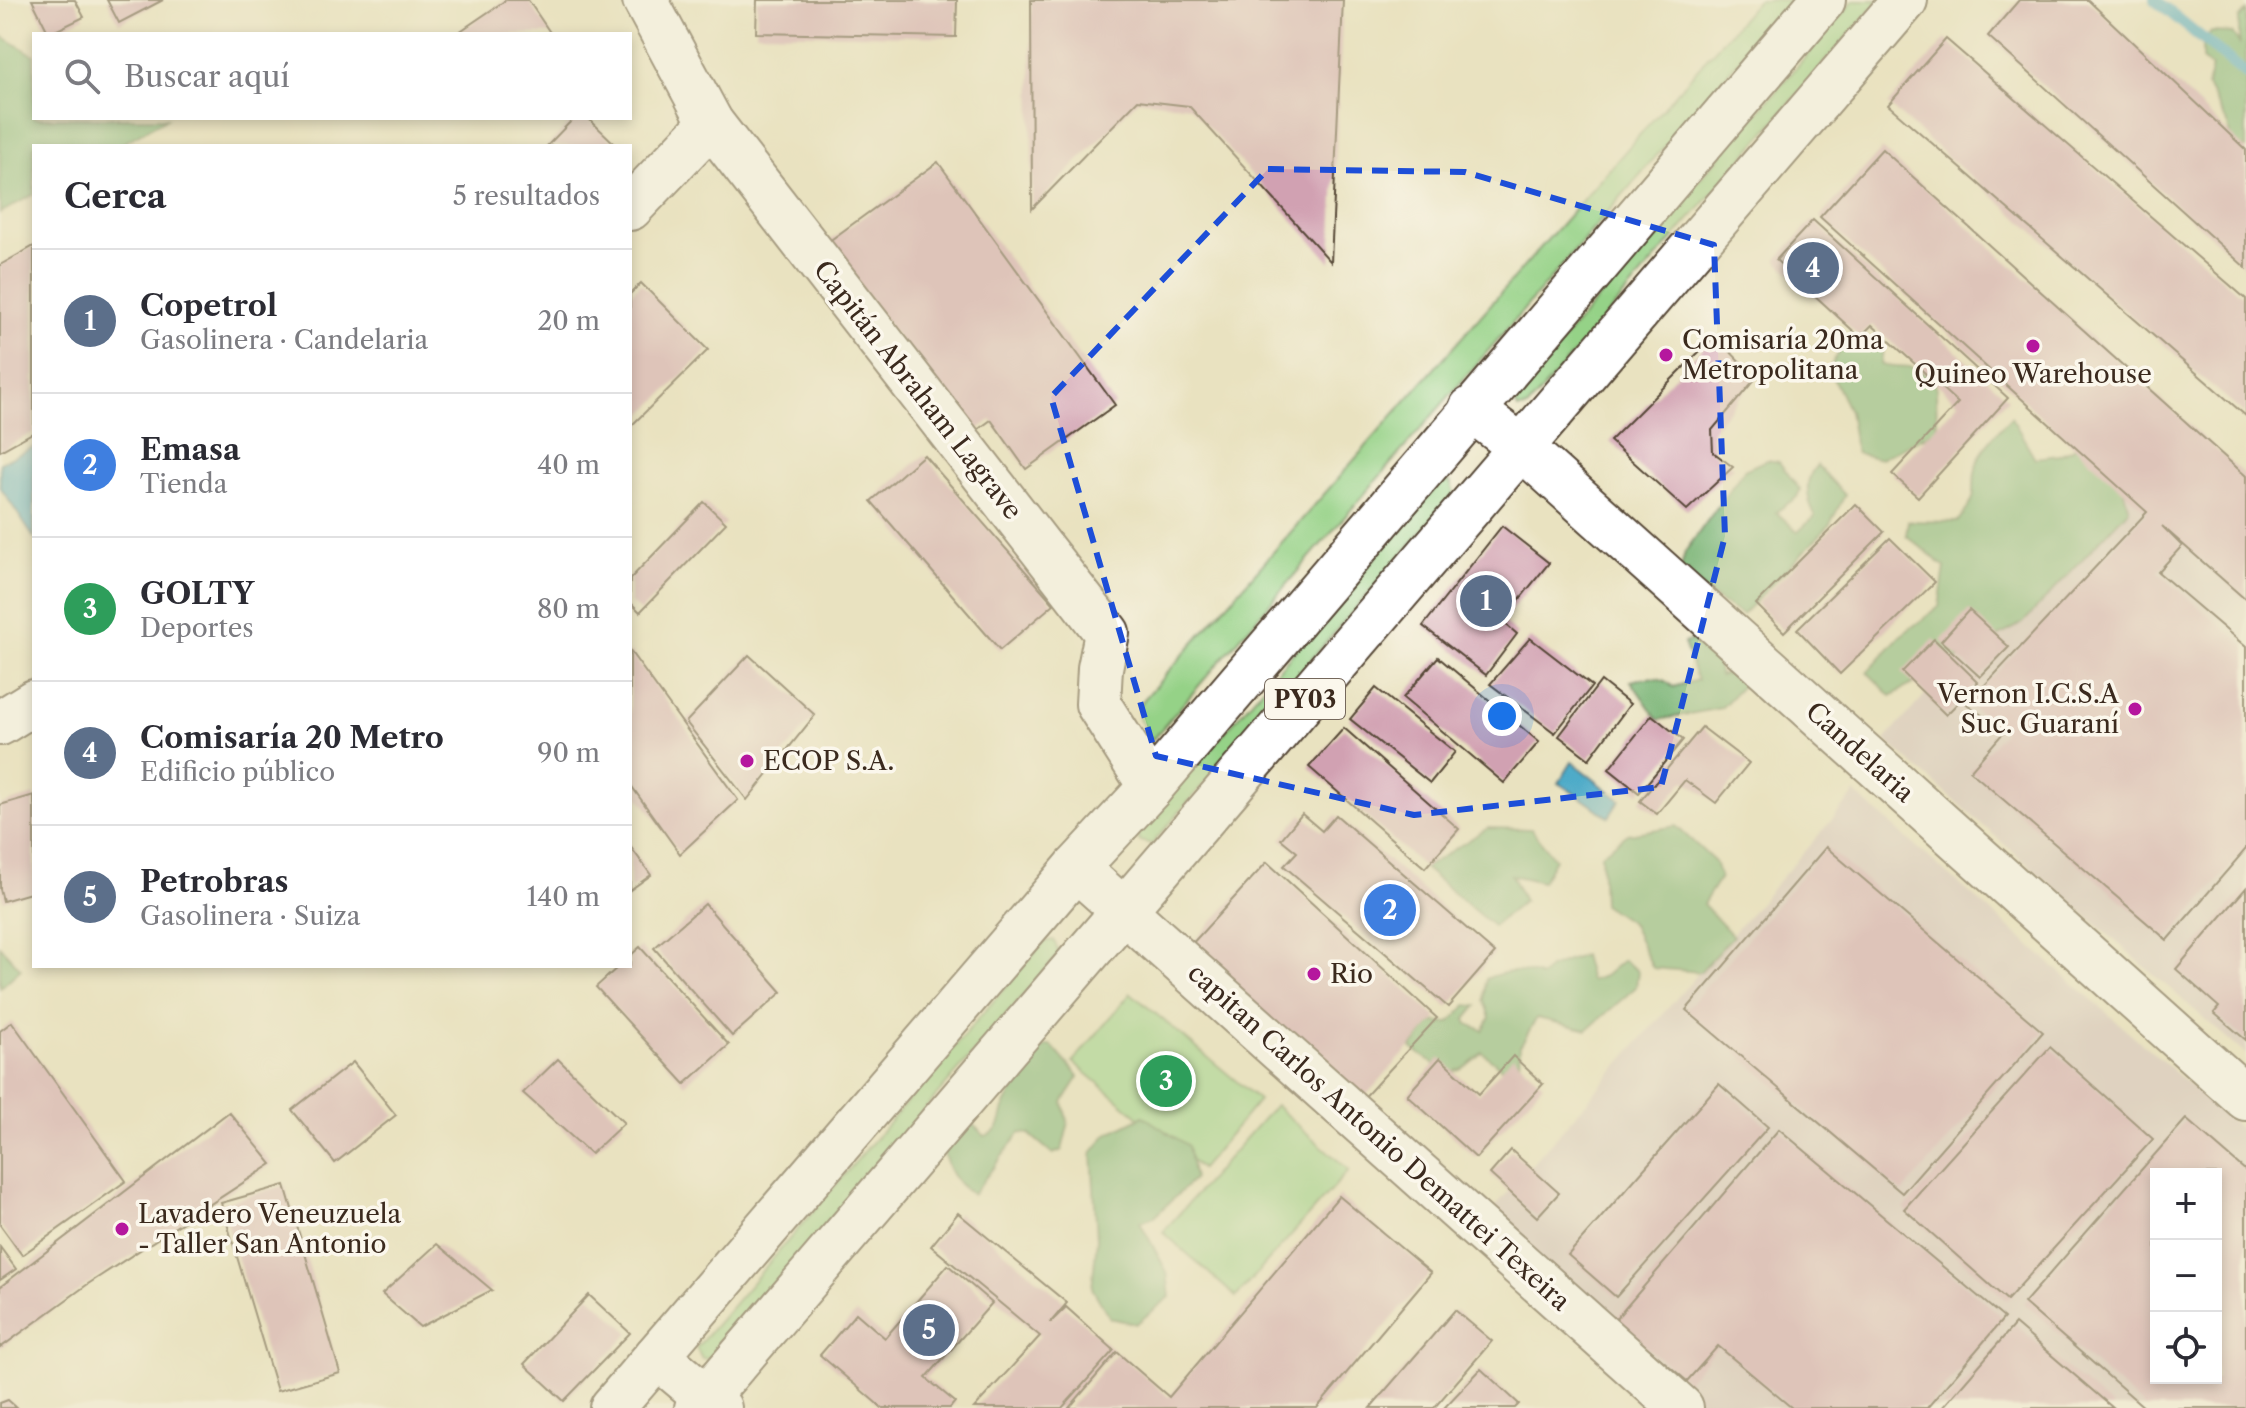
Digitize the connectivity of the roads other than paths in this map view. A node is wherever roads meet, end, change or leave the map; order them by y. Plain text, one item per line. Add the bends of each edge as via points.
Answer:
1 (645, 0) edge
2 (1823, 0) edge
3 (1905, 0) edge
4 (711, 123) junction
5 (632, 206) edge
6 (1471, 409) junction
7 (1521, 447) junction
8 (32, 703) edge
9 (0, 723) edge
10 (1151, 787) junction
11 (1076, 868) junction
12 (1125, 909) junction
13 (2246, 1098) edge
14 (657, 1356) junction
15 (707, 1405) edge
16 (612, 1408) edge
17 (1681, 1408) edge

1 - 4 main road, Capitán Abraham Lagrave
2 - 6 main road, PY03
3 - 7 main road, PY03
4 - 5 main road
4 - 10 main road, Capitán Abraham Lagrave via 1107,633 1098,704
6 - 7 main road, Candelaria
6 - 10 main road, PY03
7 - 12 main road, PY03
7 - 13 main road, Candelaria
8 - 9 main road
10 - 11 main road, PY03
11 - 12 main road, capitan Carlos Antonio Demattei Texeira
11 - 14 main road, PY03
12 - 15 main road, PY03
12 - 17 main road, capitan Carlos Antonio Demattei Texeira
14 - 15 main road
14 - 16 main road, PY03

